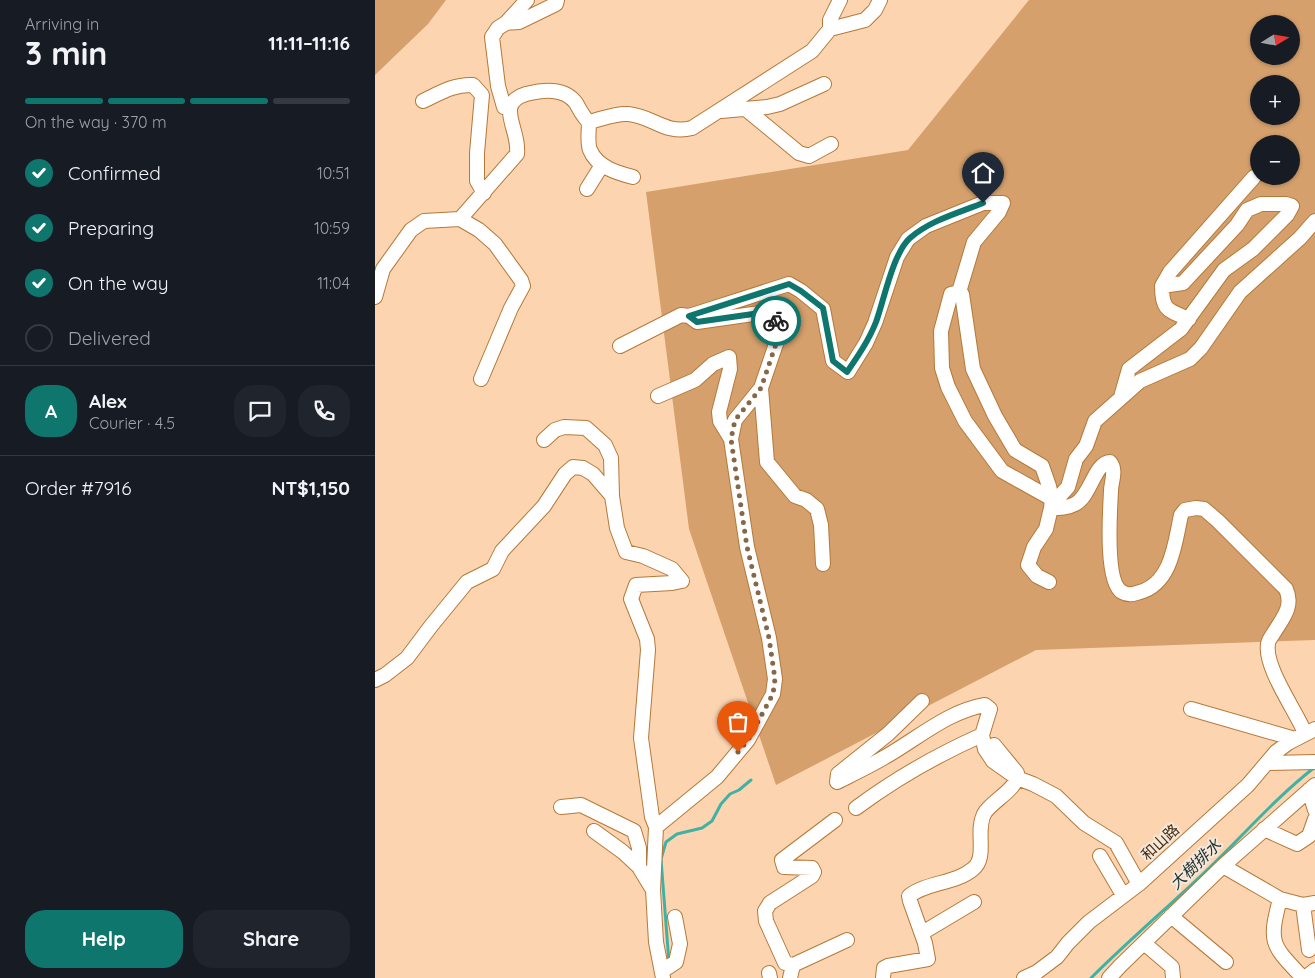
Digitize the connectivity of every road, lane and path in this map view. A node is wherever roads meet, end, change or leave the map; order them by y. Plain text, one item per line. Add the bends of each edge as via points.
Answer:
1 (527, 0) edge
2 (557, 0) edge
3 (840, 0) edge
4 (879, 0) edge
5 (506, 23) junction
6 (830, 29) junction
7 (824, 84) dead end
8 (423, 100) dead end
9 (510, 108) junction
10 (747, 110) junction
11 (720, 112) junction
12 (589, 122) junction
13 (831, 144) dead end
14 (602, 166) junction
15 (633, 177) dead end
16 (1250, 180) edge
17 (587, 189) dead end
18 (484, 193) junction
19 (460, 219) junction
20 (1315, 221) edge
21 (1162, 286) junction
22 (959, 292) junction
23 (375, 297) edge
24 (689, 316) junction
25 (1189, 320) junction
26 (619, 346) dead end
27 (481, 379) dead end
28 (761, 388) junction
29 (658, 396) dead end
30 (1121, 397) junction
31 (731, 439) junction
32 (544, 440) dead end
33 (612, 496) junction
34 (1051, 503) junction
35 (823, 564) dead end
36 (1049, 582) dead end
37 (375, 680) edge
38 (922, 701) dead end
39 (1191, 708) dead end
40 (1305, 734) edge
41 (982, 735) junction
42 (994, 745) dead end
43 (1315, 762) edge
44 (1267, 763) junction
45 (1017, 778) junction
46 (1312, 787) edge
47 (561, 807) dead end
48 (856, 808) dead end
49 (1315, 810) edge
50 (1315, 819) edge
51 (835, 820) dead end
52 (656, 827) junction
53 (1264, 829) junction
54 (594, 832) dead end
55 (1100, 856) dead end
56 (1223, 866) junction
57 (639, 867) junction
58 (1139, 884) junction
59 (653, 890) junction
60 (1123, 895) junction
61 (1280, 898) junction
62 (974, 902) dead end
63 (1309, 904) edge
64 (1171, 916) junction
65 (675, 917) dead end
66 (922, 933) junction
67 (847, 940) dead end
68 (1144, 943) junction
69 (1309, 950) dead end
70 (1226, 962) dead end
71 (1315, 970) edge
72 (791, 971) edge
73 (663, 974) edge
74 (883, 978) edge
75 (1024, 978) edge
76 (1109, 978) edge
77 (1173, 978) edge
78 (1304, 978) edge

1 - 5 street
2 - 5 street via 556,4 519,22
3 - 6 street via 830,20
4 - 6 street via 865,20
5 - 9 street via 492,37 498,86 504,107
6 - 11 street via 812,51
7 - 10 street via 780,104
8 - 18 street via 463,84 473,84 482,95 477,181
9 - 12 street via 522,96 555,90 574,101
9 - 18 street via 517,137 517,154
10 - 11 street
10 - 13 street via 799,153 809,156
11 - 12 street via 693,128 682,130 673,130 628,114
12 - 14 street via 590,150
14 - 15 street
14 - 17 street
16 - 21 street via 1170,272
18 - 19 street
19 - 23 street via 424,221 411,230 383,270
19 - 27 street via 495,244 523,286
20 - 30 street via 1241,292 1190,360 1140,381
21 - 25 street via 1162,300 1169,310
21 - 25 street via 1183,283 1247,210 1261,204 1292,206 1253,249 1224,270
22 - 24 street via 974,242 1003,203 983,203 926,226 908,239 897,257 867,343 847,372 833,361 823,308 789,284
22 - 34 street via 962,294 973,369 1015,450 1042,466
22 - 34 street via 951,294 941,331 942,368 948,387 965,421 1002,471
24 - 26 street via 681,315
24 - 28 street via 697,322 760,313 777,321 778,338
25 - 30 street via 1129,369
28 - 31 street via 735,420
28 - 35 street via 767,462 795,496 817,508
29 - 31 street via 695,380 713,364 729,357 730,369 719,412 720,421
30 - 34 street via 1095,420 1086,446 1076,459 1068,487
31 - 52 street via 747,547 769,638 775,679 773,694 748,740 717,777
32 - 33 street via 564,427 586,428 605,445 611,458
33 - 37 street via 593,474 573,467 544,506 502,551 493,569 467,582 407,658
33 - 52 street via 617,528 626,552 672,569 682,581 636,584 631,599 647,645 641,738
34 - 36 street via 1046,529 1034,547 1028,565 1037,576
34 - 40 street via 1077,503 1085,496 1100,466 1110,462 1114,471 1109,545 1111,565 1115,584 1129,595 1147,590 1169,567 1185,510 1204,509 1218,521 1290,596 1286,612 1267,643 1268,659
38 - 41 street via 888,734 838,774 837,782 944,721 985,705 990,710
39 - 40 street
40 - 44 street, 和山路 via 1276,752
41 - 45 street via 985,750 993,761
41 - 48 street via 948,750 891,783
42 - 45 street via 1017,773
43 - 44 street
44 - 58 street, 和山路 via 1249,784
45 - 58 street via 1056,796 1083,823 1116,843
45 - 66 street via 1014,785 984,814 979,831 979,864 956,879 909,896
46 - 49 street
46 - 53 street
47 - 57 street via 581,805 634,831 639,848
50 - 53 street via 1309,836 1297,844
51 - 72 street via 782,860 784,866 812,868 814,872 770,903 765,911 766,921
52 - 59 street
53 - 56 street
54 - 57 street
55 - 60 street
56 - 61 street
56 - 64 street
57 - 59 street
58 - 60 street, 和山路
59 - 73 street via 656,942
60 - 75 street, 和山路 via 1089,922 1057,957
61 - 63 street
61 - 78 street via 1273,934 1275,944 1280,954
62 - 66 street
63 - 69 street
64 - 68 street
64 - 70 street
65 - 73 street via 680,944 676,962
66 - 74 street via 928,959 888,966 884,968
67 - 72 street
68 - 76 street
68 - 77 street via 1172,967
71 - 78 street

